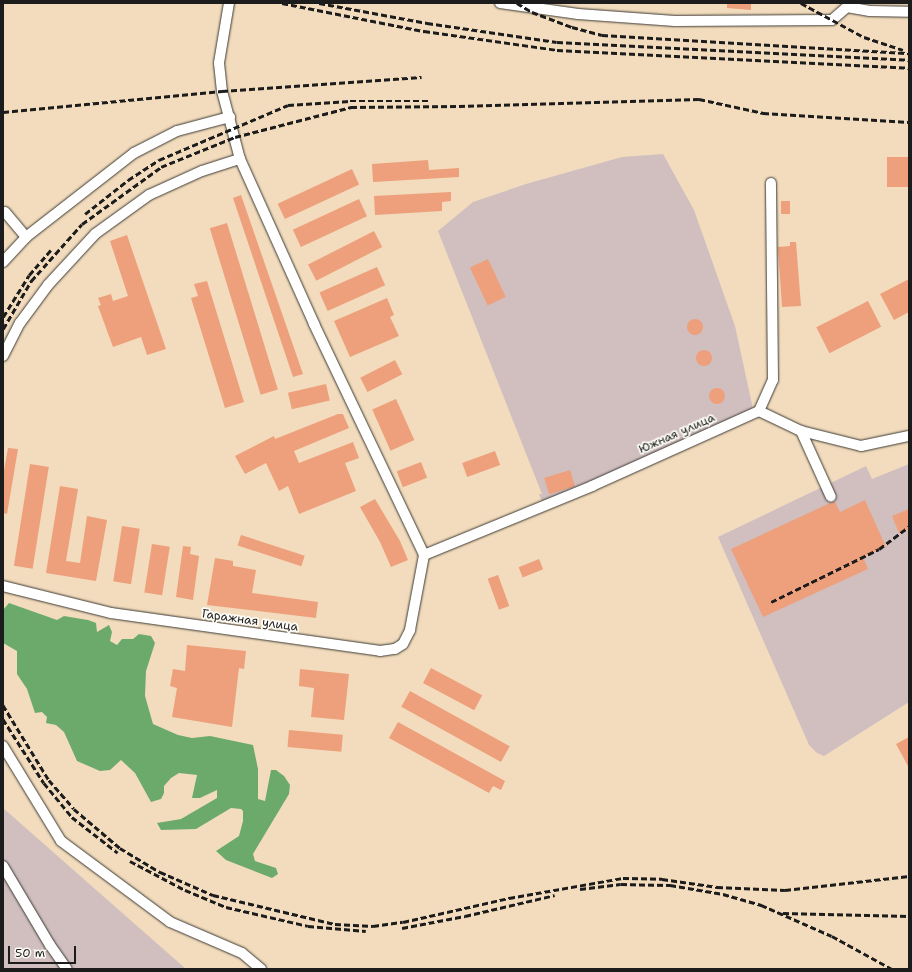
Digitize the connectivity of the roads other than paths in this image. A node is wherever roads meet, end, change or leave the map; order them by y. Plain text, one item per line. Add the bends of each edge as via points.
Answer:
1 (229, 3) edge
2 (500, 3) edge
3 (845, 5) edge
4 (909, 12) edge
5 (230, 117) junction
6 (240, 159) junction
7 (771, 183) dead end
8 (5, 212) dead end
9 (26, 237) junction
10 (3, 262) edge
11 (3, 356) edge
12 (759, 411) junction
13 (801, 430) junction
14 (909, 436) edge
15 (831, 497) dead end
16 (424, 555) junction
17 (3, 586) edge
18 (3, 746) edge
19 (3, 866) edge
20 (67, 969) edge
21 (261, 969) edge

1 - 5 street via 219,64 222,91
2 - 3 street via 578,14 675,20 832,20
3 - 4 street via 870,11
5 - 6 street
5 - 9 street via 177,132 134,153
6 - 11 street via 202,171 149,195 95,234 48,285 20,323
6 - 16 street via 314,324
7 - 12 street via 773,380
8 - 9 street
9 - 10 street
12 - 13 street
12 - 16 street, Южная улица via 592,486
13 - 14 street via 861,446
13 - 15 street
16 - 17 street, Гаражная улица via 410,630 403,644 395,650 380,651 111,613
18 - 21 street via 61,841 170,922 242,953
19 - 20 street

